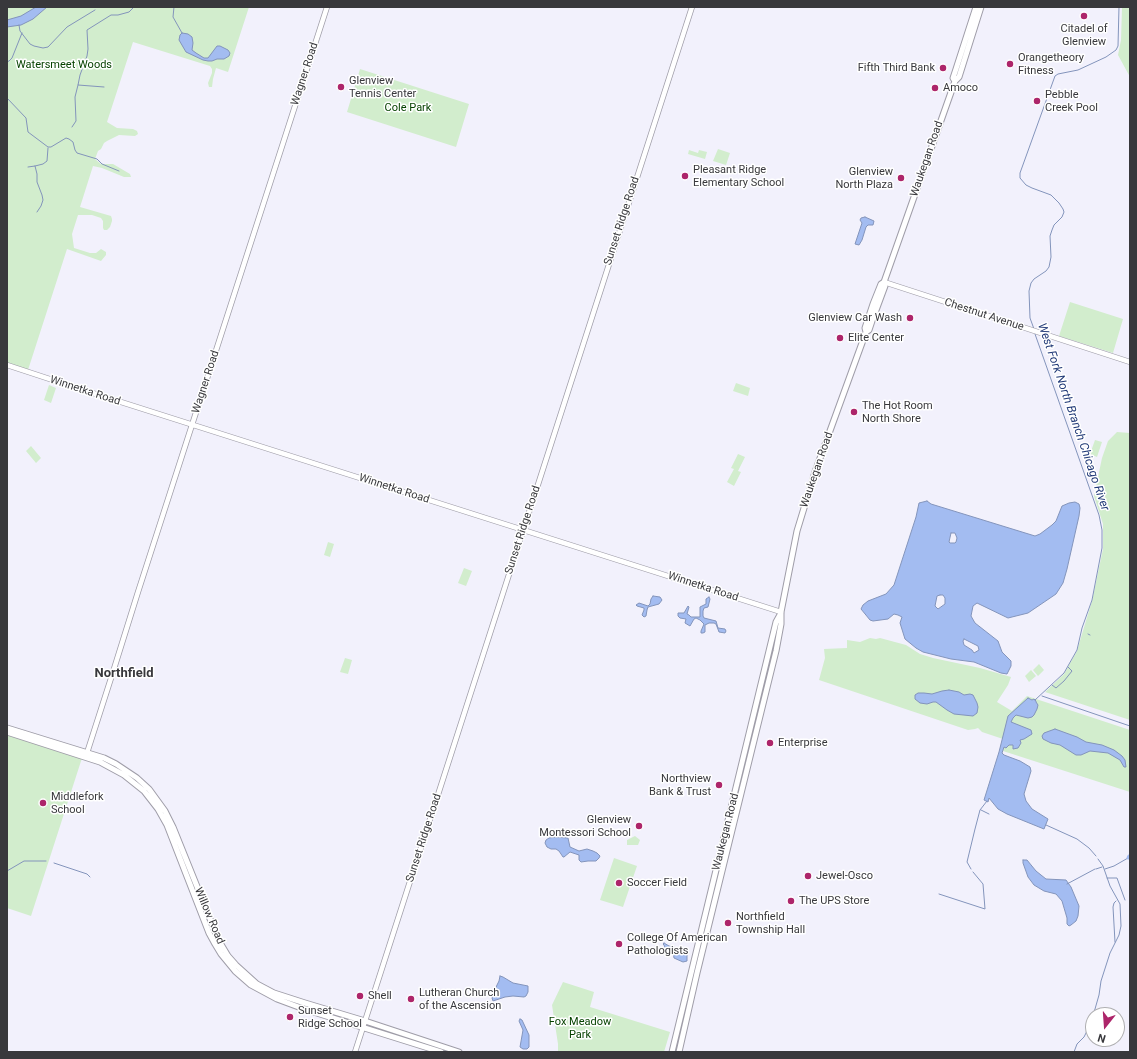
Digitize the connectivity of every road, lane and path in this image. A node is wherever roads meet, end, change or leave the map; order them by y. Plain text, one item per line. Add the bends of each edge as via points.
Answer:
1 (326, 7) edge
2 (692, 7) edge
3 (976, 7) edge
4 (981, 7) edge
5 (955, 82) junction
6 (884, 282) junction
7 (1130, 362) edge
8 (7, 365) edge
9 (192, 424) junction
10 (523, 530) junction
11 (781, 612) junction
12 (7, 728) edge
13 (7, 732) edge
14 (86, 755) junction
15 (731, 823) junction
16 (365, 1021) junction
17 (363, 1027) junction
18 (355, 1052) edge
19 (441, 1052) edge
20 (459, 1052) edge
21 (672, 1052) edge
22 (679, 1052) edge

1 - 9 street, Wagner Road
2 - 10 street, Sunset Ridge Road
3 - 5 main road, Waukegan Road via 953,78
4 - 5 main road, Waukegan Road via 959,77
5 - 6 main road, Waukegan Road
6 - 7 street, Chestnut Avenue
6 - 11 main road, Waukegan Road via 881,284 865,328 866,332 807,498 797,531
8 - 9 street, Winnetka Road
9 - 10 street, Winnetka Road
9 - 14 street, Wagner Road
10 - 11 street, Winnetka Road
10 - 16 street, Sunset Ridge Road
11 - 15 main road, Waukegan Road via 777,647
12 - 14 main road, Willow Road
13 - 14 main road, Willow Road
14 - 16 main road, Willow Road via 104,758 116,764 137,778 158,801 173,827 219,941 228,956 244,973 274,993
14 - 17 main road, Willow Road via 124,775 144,791 158,809 167,825 209,933 235,971 251,985 277,999
15 - 21 main road, Waukegan Road
15 - 22 main road, Waukegan Road
16 - 17 street, Sunset Ridge Road
16 - 20 main road, Willow Road
17 - 18 street, Sunset Ridge Road
17 - 19 main road, Willow Road

